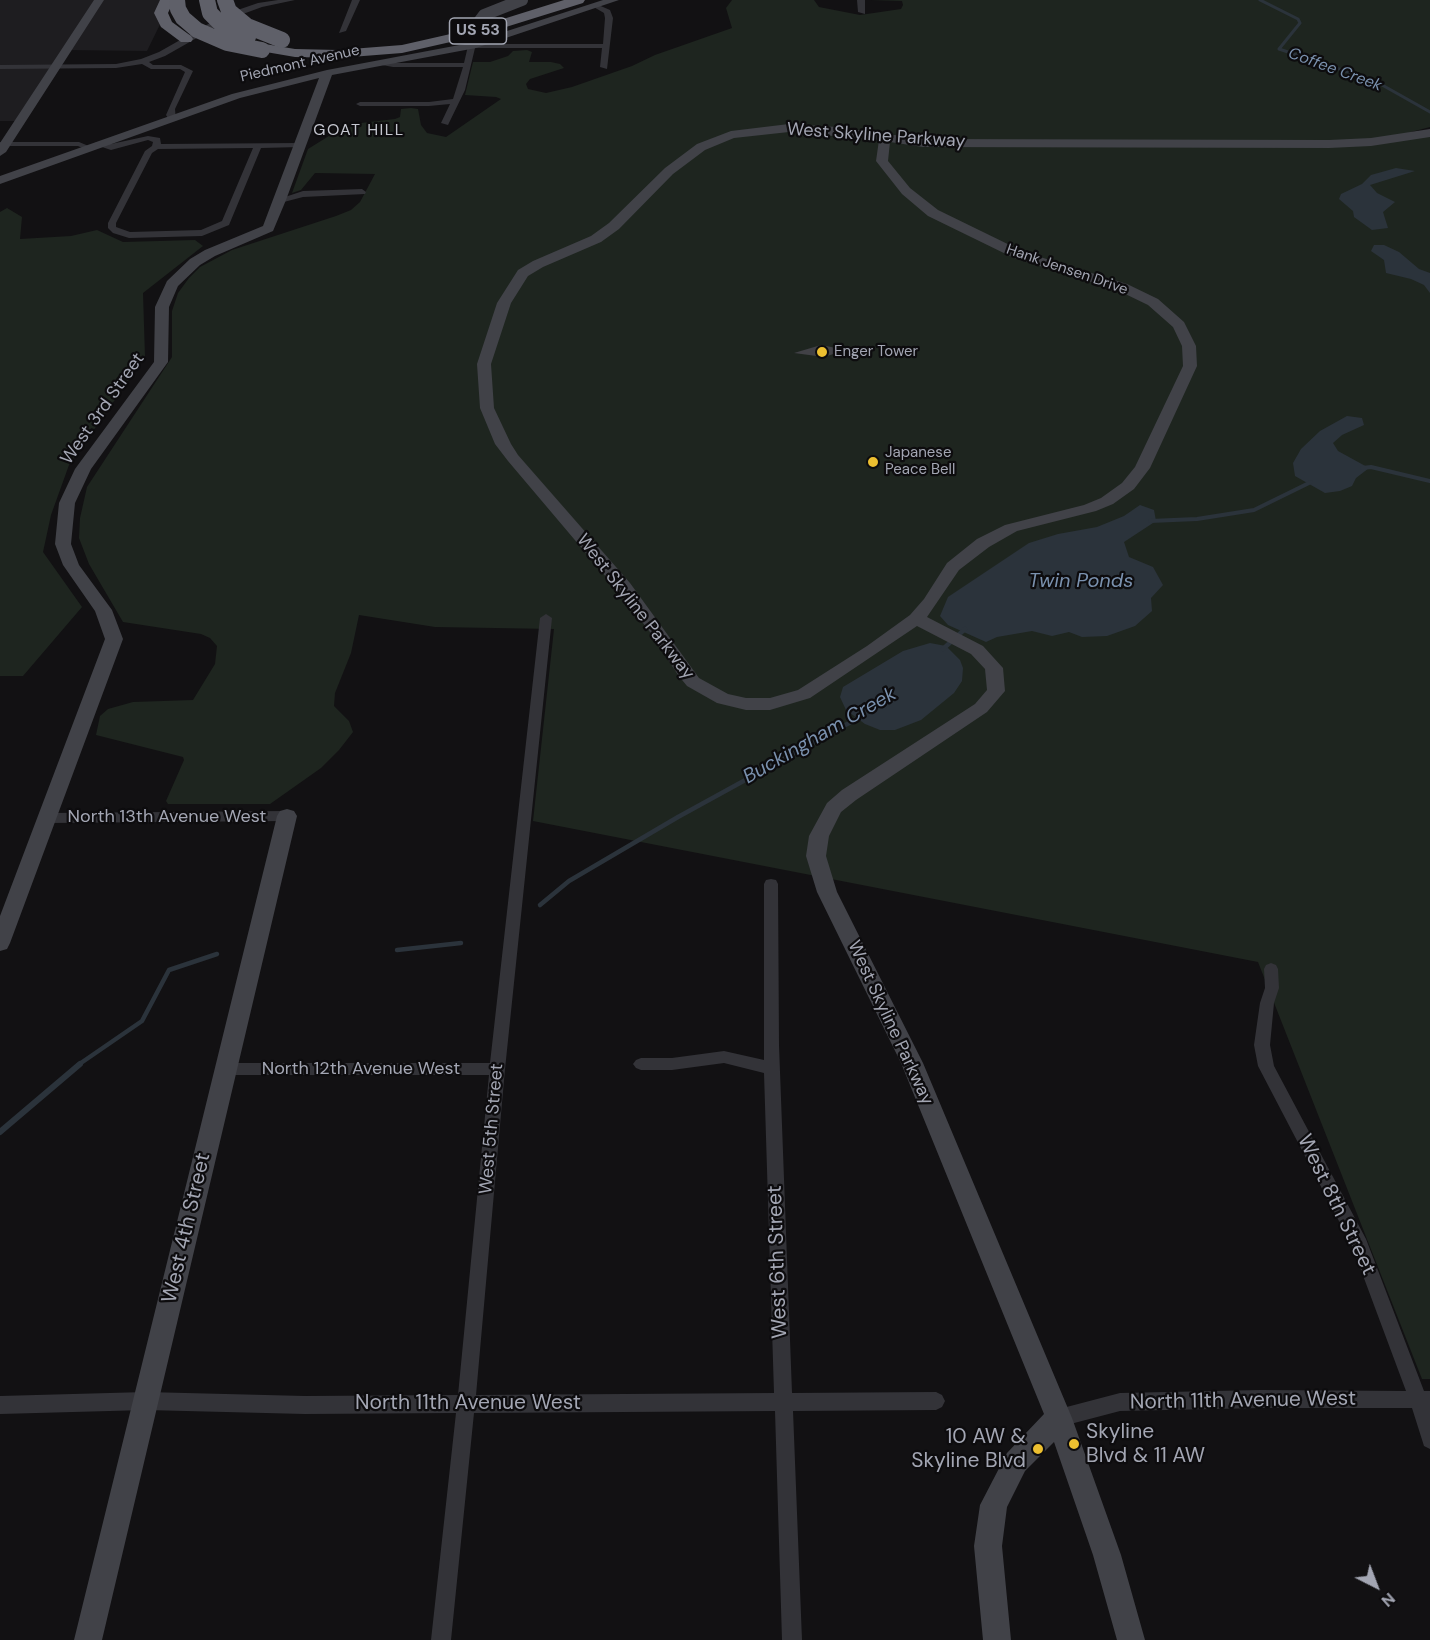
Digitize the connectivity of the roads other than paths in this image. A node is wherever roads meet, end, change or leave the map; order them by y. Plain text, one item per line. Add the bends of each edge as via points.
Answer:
1 (99, 0) edge
2 (167, 0) edge
3 (177, 0) edge
4 (225, 0) edge
5 (291, 0) edge
6 (356, 0) edge
7 (522, 0) edge
8 (558, 0) edge
9 (578, 0) edge
10 (614, 0) edge
11 (861, 0) edge
12 (196, 2) edge
13 (596, 6) junction
14 (862, 12) dead end
15 (342, 31) dead end
16 (186, 39) junction
17 (473, 43) junction
18 (271, 46) junction
19 (607, 46) junction
20 (380, 54) junction
21 (143, 61) junction
22 (467, 65) junction
23 (0, 67) edge
24 (55, 67) junction
25 (604, 67) dead end
26 (327, 73) junction
27 (456, 101) junction
28 (360, 104) dead end
29 (173, 119) junction
30 (445, 123) dead end
31 (1430, 133) edge
32 (885, 138) junction
33 (300, 145) junction
34 (92, 146) junction
35 (258, 146) junction
36 (2, 147) edge
37 (156, 147) junction
38 (0, 180) edge
39 (362, 192) dead end
40 (280, 200) junction
41 (546, 618) dead end
42 (916, 619) junction
43 (287, 816) joint
44 (48, 818) junction
45 (771, 884) dead end
46 (0, 943) edge
47 (1271, 969) dead end
48 (641, 1064) dead end
49 (772, 1068) junction
50 (497, 1069) junction
51 (225, 1070) junction
52 (1424, 1400) edge
53 (146, 1401) junction
54 (936, 1401) dead end
55 (466, 1402) junction
56 (783, 1403) junction
57 (0, 1404) edge
58 (1059, 1418) junction
59 (1430, 1440) edge
60 (88, 1640) edge
61 (441, 1640) edge
62 (792, 1640) edge
63 (997, 1640) edge
64 (1131, 1640) edge

1 - 24 street
2 - 16 highway via 161,13 166,24
3 - 18 highway, bridge via 183,18 202,33 227,43
4 - 18 highway, bridge via 229,11
5 - 16 street via 245,10
6 - 15 street
7 - 17 street, bridge via 484,15 478,22
8 - 20 highway, Piedmont Avenue / US 53
9 - 20 highway, Piedmont Avenue / US 53 via 450,39
10 - 13 street, Piedmont Avenue
11 - 14 street
12 - 18 highway, US 53, bridge via 203,23 214,31 238,41
13 - 17 street, Piedmont Avenue
13 - 19 street via 609,16
16 - 21 street
17 - 19 street
17 - 20 street, Piedmont Avenue
17 - 22 street
18 - 20 highway, US 53
18 - 20 highway via 311,56
19 - 25 street
20 - 22 street via 393,65
20 - 26 street, Piedmont Avenue
21 - 24 street via 116,66
21 - 29 street via 151,67 181,67 189,71 171,109
22 - 27 street
23 - 24 street
24 - 36 street
26 - 29 street, Piedmont Avenue via 236,96
26 - 33 street, West 3rd Street
27 - 28 street
27 - 30 street
29 - 34 street, Piedmont Avenue
31 - 32 street, West Skyline Parkway via 1329,144 923,143
32 - 42 street, Hank Jensen Drive via 882,161 906,191 933,213 1019,255 1122,287 1153,302 1179,325 1189,346 1190,366 1142,468 1128,486 1090,508 1011,528 983,543 953,567
32 - 42 street, West Skyline Parkway via 789,128 731,135 701,147 669,171 596,239 523,273 504,303 484,364 487,408 503,444 624,587 693,682 709,693 746,704 789,700 824,682
33 - 35 street
33 - 40 street, West 3rd Street
34 - 36 street
34 - 37 street via 111,147 154,138
34 - 38 street, Piedmont Avenue
35 - 37 street
35 - 37 street via 226,223 192,234 129,235 116,231 112,223 149,152
39 - 40 street via 303,194
40 - 44 street, West 3rd Street via 268,228 210,253 172,284 162,306 161,362 82,470 67,503 63,544 71,565 103,610 114,639
41 - 50 street, West 5th Street
42 - 58 street, West Skyline Parkway via 968,644 994,668 996,692 981,708 834,808 819,836 816,856 827,892 912,1063
43 - 44 street, North 13th Avenue West
43 - 51 street, West 4th Street
44 - 46 street, West 3rd Street
45 - 49 street, West 6th Street
47 - 52 street, West 8th Street via 1272,988 1262,1045 1266,1066 1360,1244
48 - 49 street via 724,1057
49 - 56 street, West 6th Street
50 - 51 street, North 12th Avenue West
50 - 55 street, West 5th Street
51 - 53 street, West 4th Street
52 - 58 street, North 11th Avenue West via 1120,1402
52 - 59 street, West 8th Street
53 - 55 street, North 11th Avenue West via 305,1405
53 - 57 street, North 11th Avenue West
53 - 60 street, West 4th Street
54 - 56 street, North 11th Avenue West
55 - 56 street, North 11th Avenue West
55 - 61 street, West 5th Street
56 - 62 street, West 6th Street
58 - 63 street via 1017,1462 994,1505 988,1546
58 - 64 street, West Skyline Parkway via 1107,1555

